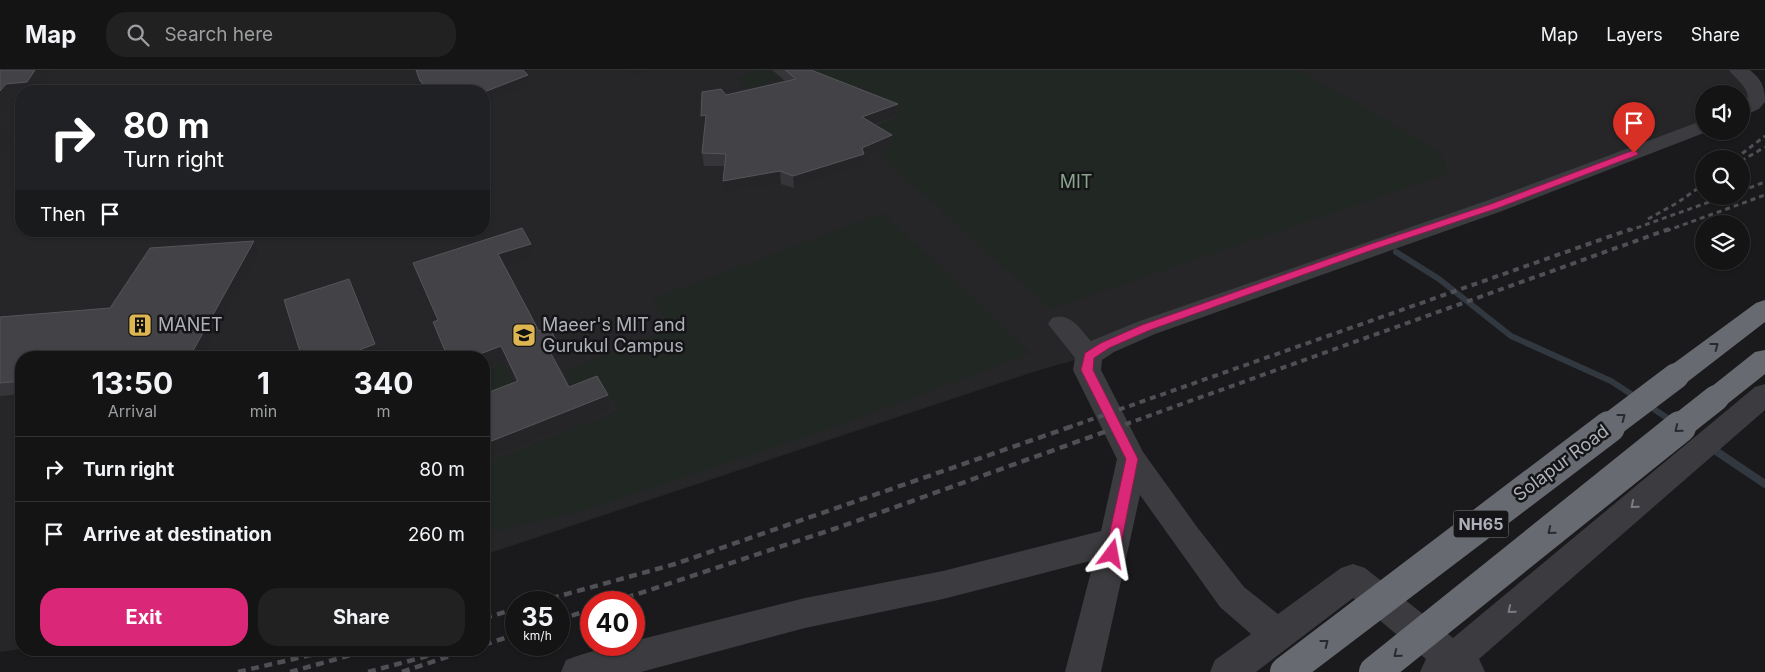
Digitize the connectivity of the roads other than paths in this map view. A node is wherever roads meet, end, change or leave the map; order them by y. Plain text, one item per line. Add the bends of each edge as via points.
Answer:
1 (1739, 70) edge
2 (1750, 107) edge
3 (1695, 129) edge
4 (1765, 308) edge
5 (1061, 324) dead end
6 (1089, 356) junction
7 (1765, 359) edge
8 (1765, 394) edge
9 (1722, 412) junction
10 (1132, 459) junction
11 (1115, 541) junction
12 (1277, 635) junction
13 (1453, 668) edge
14 (579, 672) edge
15 (1083, 672) edge
16 (1228, 672) edge
17 (1286, 672) edge
18 (1375, 672) edge

1 - 2 street via 1757,89 1758,98
3 - 6 street via 1494,206 1146,328 1105,345
17 -> 4 highway, Solapur Road / NH65, bridge
5 - 6 street
6 - 10 street via 1087,370
7 - 9 highway, NH65
8 - 9 street
9 -> 13 street via 1672,473
9 -> 18 highway, NH65, bridge
10 - 11 street
10 - 12 street via 1232,597
11 - 14 street via 943,585 805,613
11 - 15 street
12 - 13 street via 1354,578
12 - 16 street

